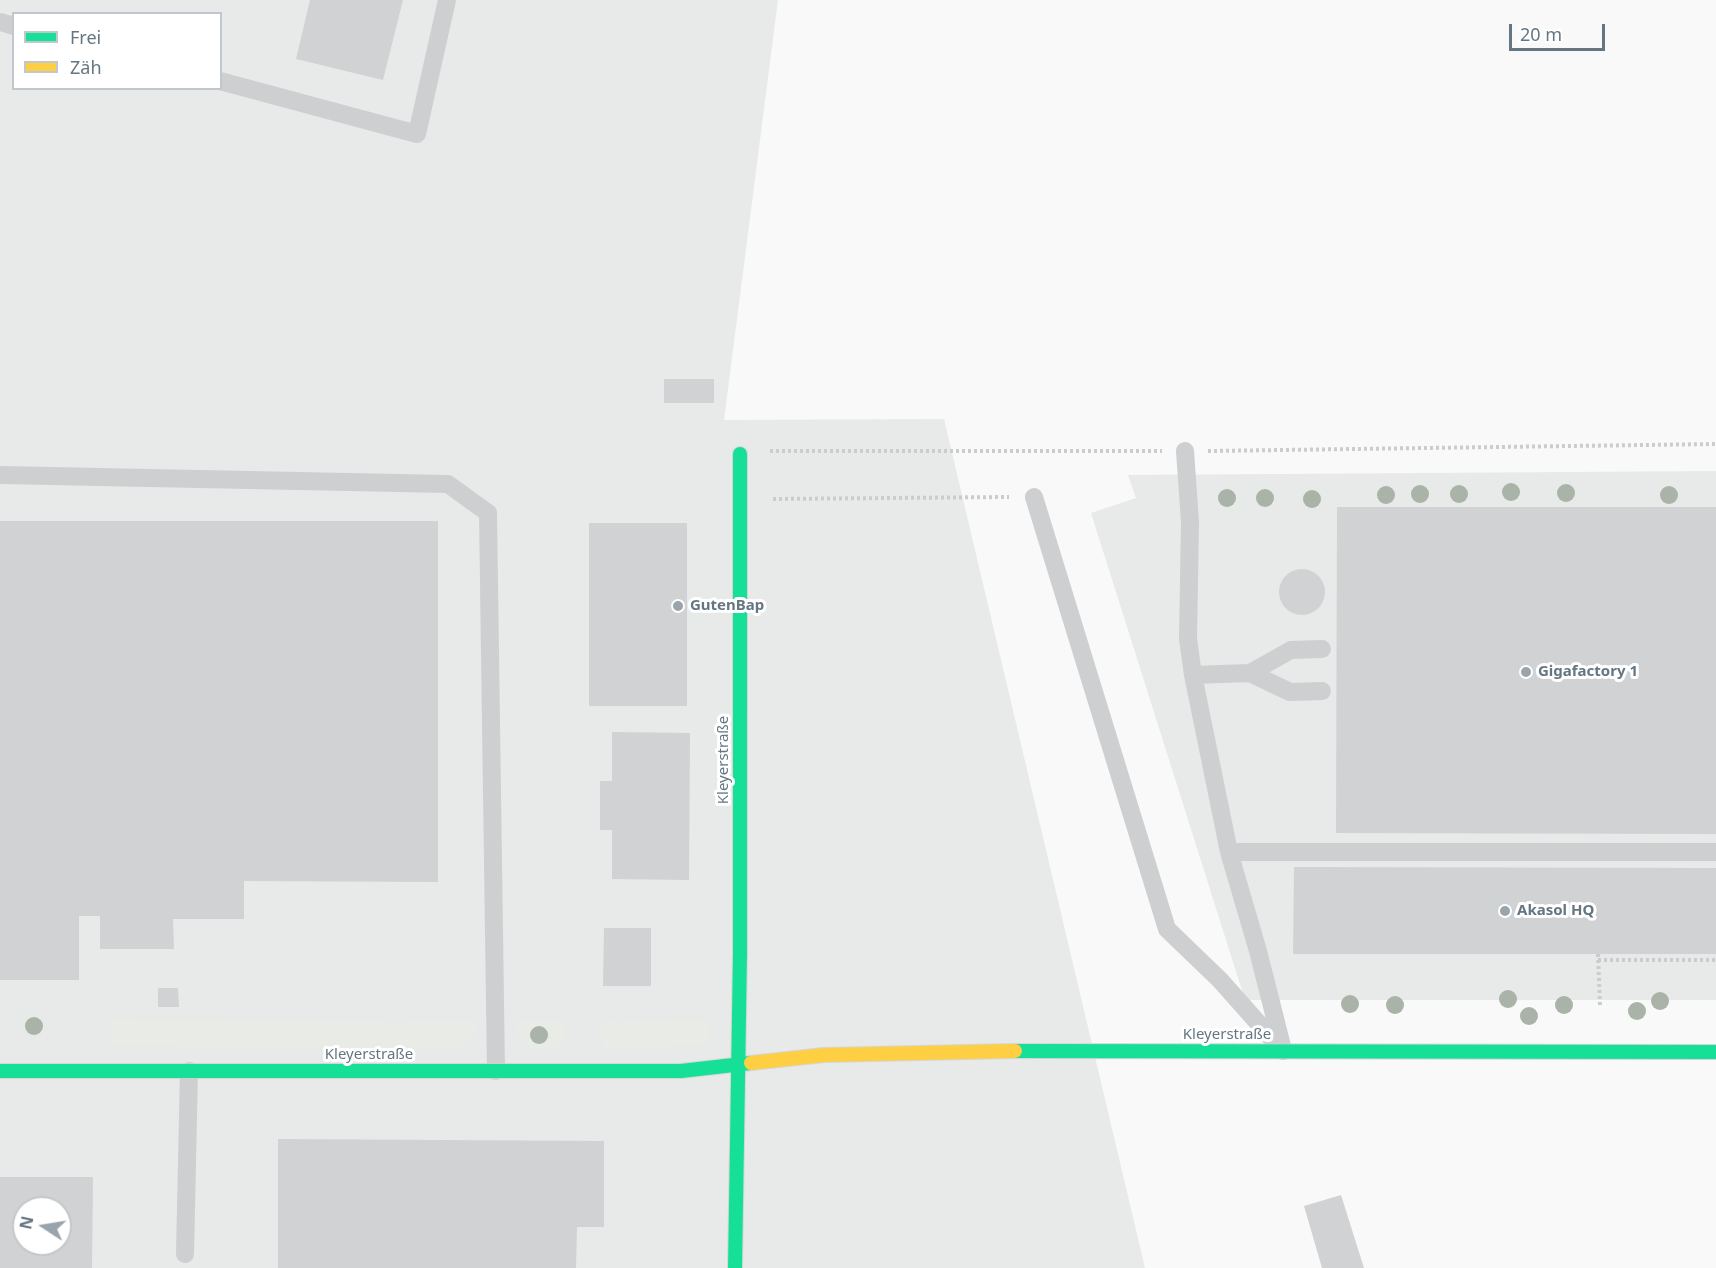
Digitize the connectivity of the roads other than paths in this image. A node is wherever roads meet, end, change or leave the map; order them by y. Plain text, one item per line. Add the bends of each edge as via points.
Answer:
1 (447, 0) edge
2 (222, 82) edge
3 (1185, 451) road end
4 (740, 454) road end
5 (0, 475) edge
6 (1034, 497) road end
7 (1322, 649) dead end
8 (1250, 673) junction
9 (1193, 675) junction
10 (1322, 691) dead end
11 (1229, 852) junction
12 (1716, 852) edge
13 (1283, 1051) junction
14 (1716, 1052) edge
15 (738, 1065) junction
16 (0, 1071) edge
17 (189, 1071) junction
18 (496, 1071) junction
19 (185, 1254) dead end
20 (735, 1268) edge

1 - 2 lane via 417,134
3 - 9 lane via 1190,522 1188,639
4 - 15 street, Kleyerstraße
5 - 18 lane via 448,484 488,513
6 - 13 lane via 1167,929 1220,980
7 - 8 lane via 1291,650
8 - 9 lane
8 - 10 lane via 1290,692
9 - 11 lane
11 - 12 lane
11 - 13 lane
13 - 14 street, Kleyerstraße
13 - 15 street, Kleyerstraße via 966,1051 824,1055
15 - 18 street, Kleyerstraße via 681,1071
15 - 20 street, Kleyerstraße
16 - 17 street, Kleyerstraße
17 - 18 street, Kleyerstraße
17 - 19 lane

